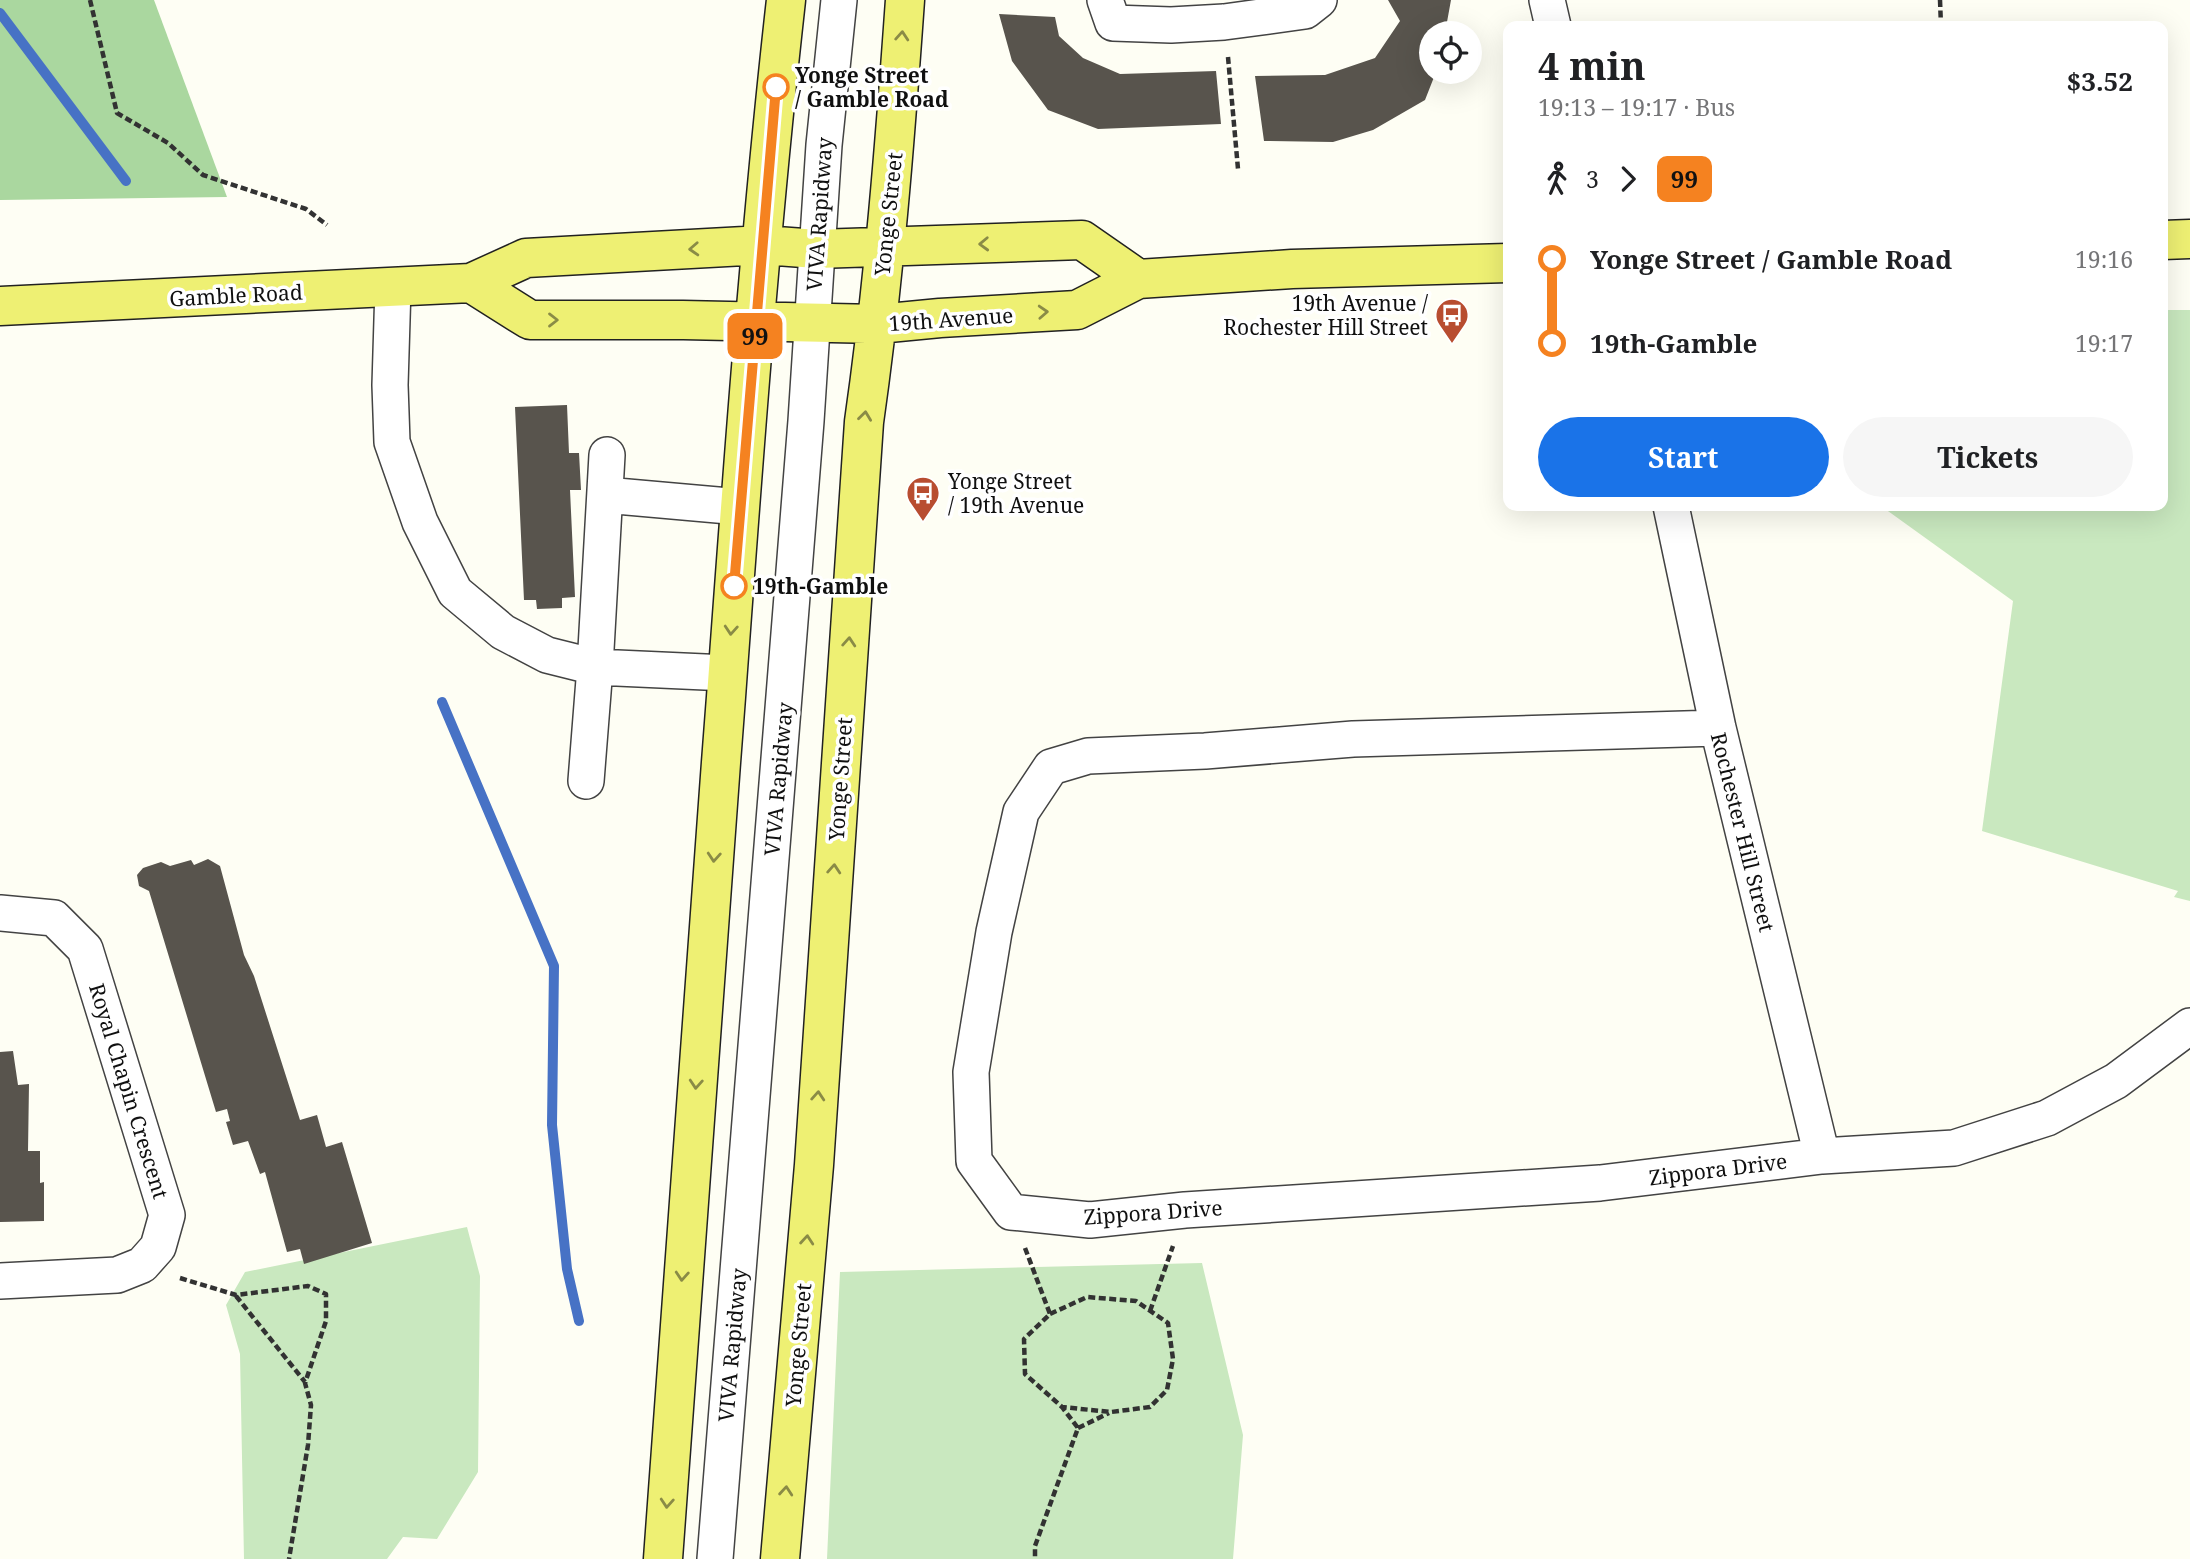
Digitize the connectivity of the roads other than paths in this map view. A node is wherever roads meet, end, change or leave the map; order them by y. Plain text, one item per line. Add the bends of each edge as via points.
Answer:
1 (786, 0) edge
2 (839, 0) edge
3 (905, 0) edge
4 (1105, 0) edge
5 (1319, 0) edge
6 (1546, 0) edge
7 (1552, 21) edge
8 (2190, 239) edge
9 (2168, 240) edge
10 (762, 245) junction
11 (884, 248) junction
12 (817, 249) junction
13 (1503, 263) edge
14 (1138, 279) junction
15 (471, 283) junction
16 (393, 287) junction
17 (0, 306) edge
18 (757, 322) junction
19 (811, 324) junction
20 (878, 324) junction
21 (607, 455) dead end
22 (605, 495) junction
23 (740, 507) junction
24 (1672, 511) edge
25 (594, 667) junction
26 (727, 673) junction
27 (1718, 728) junction
28 (586, 781) dead end
29 (0, 913) edge
30 (2190, 1026) edge
31 (1822, 1156) junction
32 (0, 1281) edge
33 (663, 1559) edge
34 (715, 1559) edge
35 (780, 1559) edge

1 - 10 main road
2 - 12 street, VIVA Rapidway
11 -> 3 main road, Yonge Street
4 - 5 street via 1113,23 1171,25 1304,11
6 - 7 street
8 - 9 main road
10 - 12 main road, Gamble Road
10 -> 15 main road, Gamble Road via 526,258
10 - 18 main road
11 - 12 main road, Gamble Road
14 -> 11 main road via 1082,240
11 - 20 main road, Yonge Street
12 - 19 street, VIVA Rapidway
13 - 14 main road, 19th Avenue
20 -> 14 main road, 19th Avenue via 1077,310
15 - 16 main road, Gamble Road
15 -> 18 main road via 530,320
16 - 17 main road, Gamble Road
16 - 25 street via 392,442 420,522 455,593 514,638 547,655
18 - 19 main road, 19th Avenue
18 - 23 main road
19 - 20 main road, 19th Avenue
19 - 34 street, VIVA Rapidway
35 -> 20 main road, Yonge Street via 814,1164 864,422
21 - 22 street
22 - 23 street
22 - 25 street
23 -> 26 main road
24 - 27 street, Rochester Hill Street
25 - 26 street
25 - 28 street
26 -> 33 main road
27 - 31 street, Rochester Hill Street
27 - 31 street, Zippora Drive via 1353,739 1088,756 1052,767 1021,812 993,932 971,1072 974,1161 1011,1212 1090,1220 1600,1183
29 - 32 street, Royal Chapin Crescent via 54,918 85,949 167,1215 158,1247 142,1265 117,1275
30 - 31 street, Zippora Drive via 2116,1081 2047,1118 1954,1149

